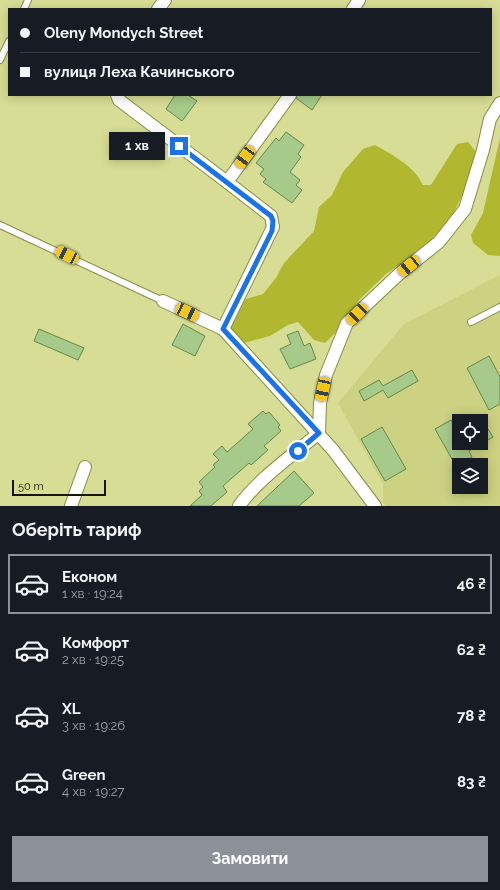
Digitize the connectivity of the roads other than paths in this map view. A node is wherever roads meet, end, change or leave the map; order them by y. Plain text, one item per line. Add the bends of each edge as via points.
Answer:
1 (165, 0) edge
2 (159, 8) edge
3 (8, 43) edge
4 (0, 60) edge
5 (118, 96) edge
6 (289, 96) edge
7 (500, 103) edge
8 (227, 182) junction
9 (0, 225) edge
10 (163, 301) joint
11 (500, 307) edge
12 (471, 322) dead end
13 (223, 329) junction
14 (319, 433) junction
15 (85, 467) dead end
16 (71, 506) edge
17 (239, 506) edge
18 (375, 506) edge

1 - 2 street
3 - 4 lane
5 - 8 street
6 - 8 street
7 - 14 street via 490,119 465,209 438,242 399,274 347,323 326,375 320,403
8 - 13 street via 271,216 273,227
9 - 10 lane
10 - 13 street
11 - 12 lane
13 - 14 street
14 - 17 street via 265,479
14 - 18 street
15 - 16 street

